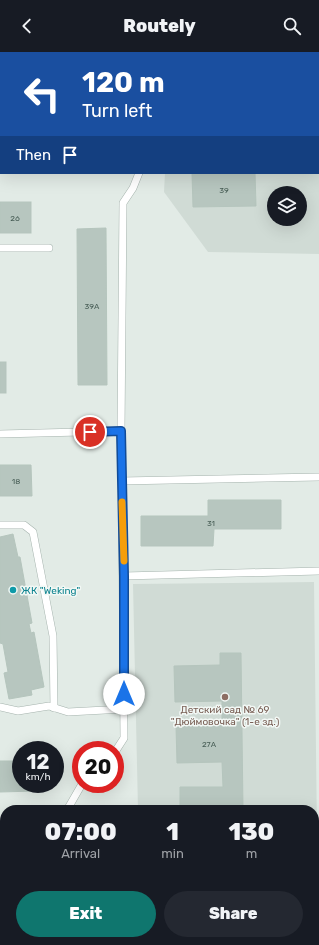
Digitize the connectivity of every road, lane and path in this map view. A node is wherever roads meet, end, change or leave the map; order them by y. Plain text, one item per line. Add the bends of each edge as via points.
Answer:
1 (139, 174) edge
2 (0, 248) edge
3 (49, 248) dead end
4 (121, 431) junction
5 (0, 434) edge
6 (319, 477) edge
7 (122, 481) junction
8 (0, 525) edge
9 (319, 571) edge
10 (124, 576) junction
11 (0, 707) edge
12 (54, 708) junction
13 (124, 709) junction
14 (122, 741) edge
15 (77, 793) edge
16 (70, 805) edge

1 - 4 lane via 123,203
2 - 3 lane
4 - 5 lane
4 - 7 lane
6 - 7 lane
7 - 10 lane
8 - 12 lane via 24,525 33,532 53,636
9 - 10 lane
10 - 13 lane
11 - 12 lane via 18,711 49,706
12 - 13 lane via 68,712
13 - 14 lane
15 - 16 lane

